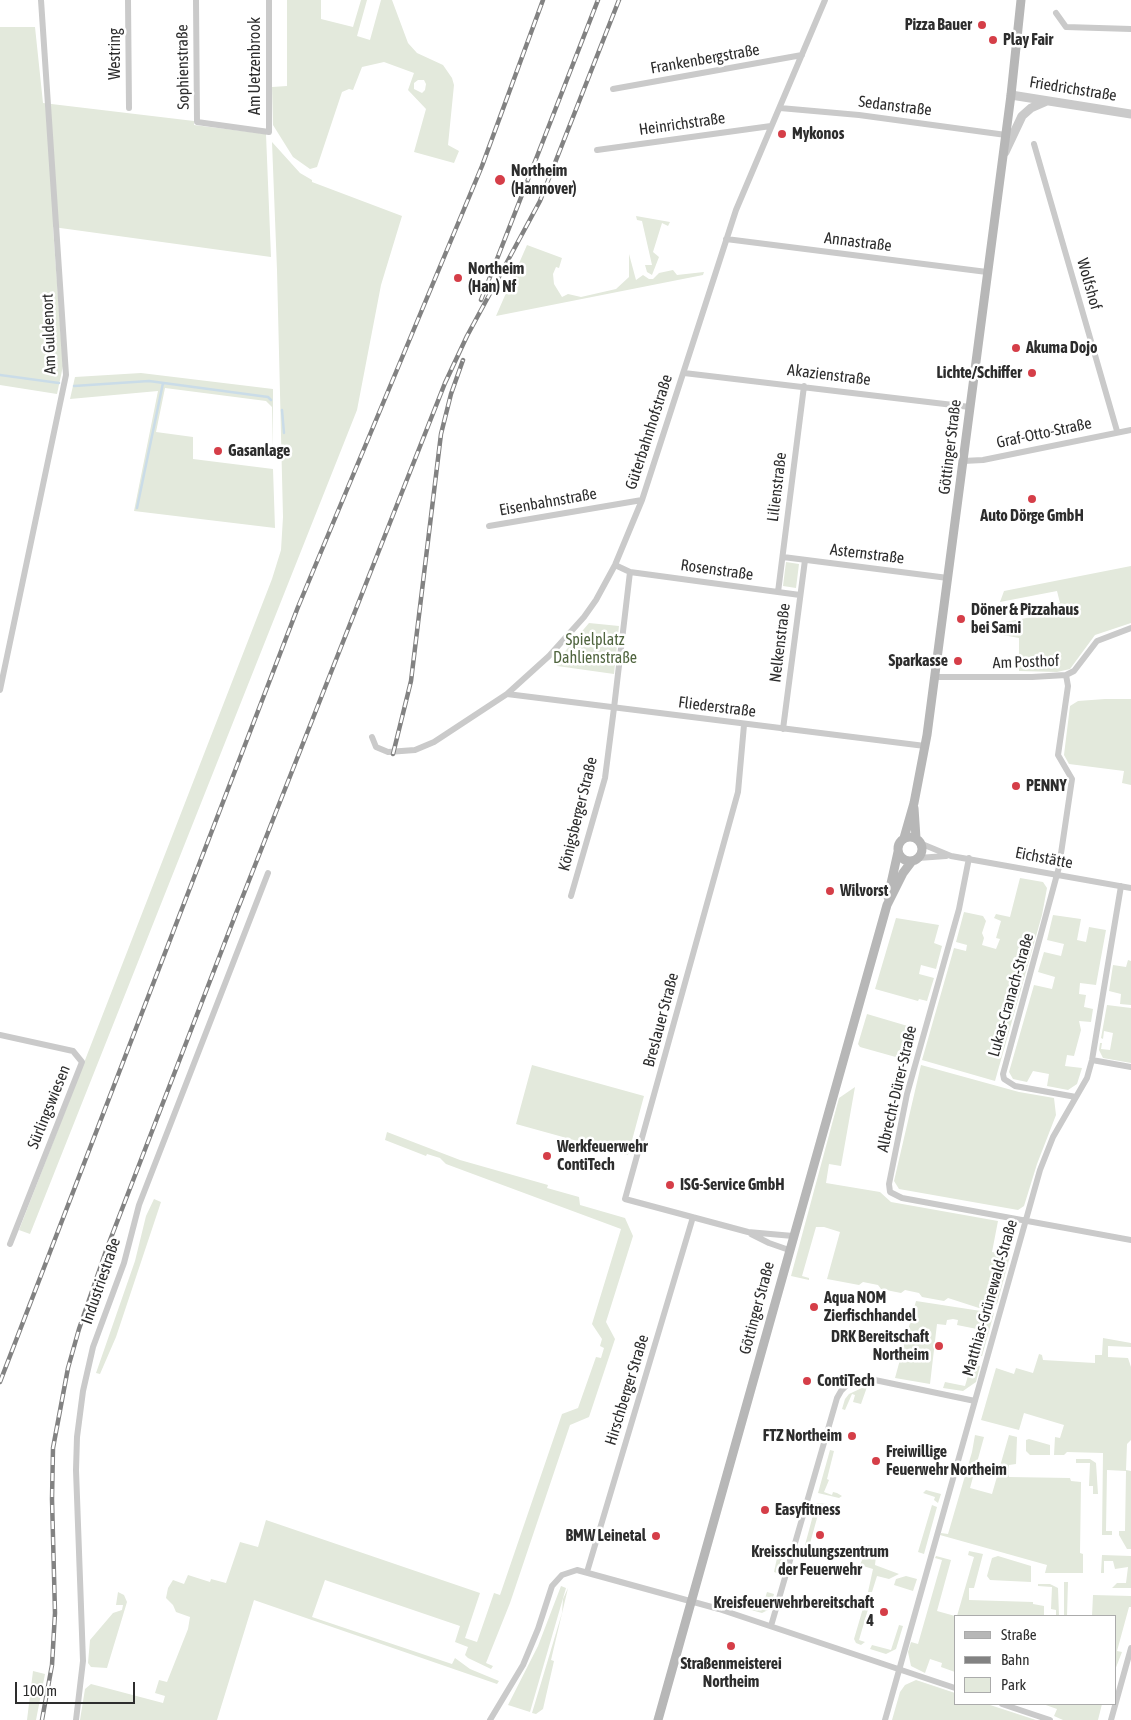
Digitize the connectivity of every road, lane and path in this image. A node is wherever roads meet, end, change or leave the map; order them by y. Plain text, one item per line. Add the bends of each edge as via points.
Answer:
1 (41, 0) edge
2 (128, 0) edge
3 (196, 0) edge
4 (269, 0) edge
5 (825, 0) edge
6 (1021, 0) edge
7 (1056, 13) dead end
8 (1131, 29) edge
9 (802, 56) junction
10 (613, 89) dead end
11 (1011, 95) junction
12 (1047, 101) junction
13 (129, 108) dead end
14 (780, 108) junction
15 (1131, 114) edge
16 (772, 126) junction
17 (269, 132) joint
18 (1006, 135) junction
19 (1034, 144) dead end
20 (597, 150) dead end
21 (1002, 157) junction
22 (726, 239) junction
23 (987, 272) junction
24 (684, 372) junction
25 (804, 386) junction
26 (970, 407) junction
27 (1131, 430) edge
28 (1117, 431) junction
29 (963, 461) junction
30 (642, 500) junction
31 (489, 526) dead end
32 (782, 557) junction
33 (805, 560) junction
34 (615, 565) junction
35 (630, 572) junction
36 (948, 578) junction
37 (778, 592) junction
38 (800, 595) junction
39 (1131, 628) edge
40 (1066, 674) junction
41 (935, 676) junction
42 (0, 690) edge
43 (507, 694) junction
44 (614, 708) junction
45 (744, 725) junction
46 (783, 729) junction
47 (372, 736) dead end
48 (924, 746) junction
49 (914, 803) junction
50 (904, 838) junction
51 (919, 841) junction
52 (898, 852) junction
53 (952, 856) junction
54 (969, 858) junction
55 (915, 860) junction
56 (268, 873) dead end
57 (1056, 875) junction
58 (1120, 886) junction
59 (1131, 888) edge
60 (571, 896) dead end
61 (887, 905) junction
62 (0, 1035) edge
63 (1092, 1060) junction
64 (1131, 1067) edge
65 (1076, 1097) junction
66 (693, 1217) junction
67 (1026, 1220) junction
68 (748, 1232) junction
69 (793, 1236) junction
70 (1131, 1240) edge
71 (10, 1244) dead end
72 (789, 1250) junction
73 (975, 1401) junction
74 (587, 1572) junction
75 (691, 1601) junction
76 (771, 1626) junction
77 (1131, 1648) edge
78 (898, 1669) junction
79 (954, 1688) edge
80 (1116, 1699) edge
81 (1005, 1705) edge
82 (1114, 1705) edge
83 (76, 1720) edge
84 (490, 1720) edge
85 (658, 1720) edge
86 (885, 1720) edge
87 (1050, 1720) edge
88 (1110, 1720) edge

1 - 42 street, Am Guldenort via 66,376
2 - 13 street, Westring
3 - 17 street, Sophienstraße via 197,122
4 - 17 street, Am Uetzenbrook
5 - 9 street, Güterbahnhofstraße
6 - 11 main road, Göttinger Straße
7 - 8 street via 1066,27
9 - 10 street, Frankenbergstraße
9 - 14 street, Güterbahnhofstraße
11 - 12 street, Friedrichstraße
11 - 18 main road, Göttinger Straße
12 - 15 street, Friedrichstraße
12 - 21 street via 1022,116
14 - 16 street, Güterbahnhofstraße
14 - 18 street, Sedanstraße
16 - 20 street, Heinrichstraße
16 - 22 street, Güterbahnhofstraße
18 - 21 main road, Göttinger Straße
19 - 28 street, Wolfshof
21 - 23 main road, Göttinger Straße
22 - 23 street, Annastraße
22 - 24 street, Güterbahnhofstraße
23 - 26 main road, Göttinger Straße
24 - 25 street, Akazienstraße
24 - 30 street, Güterbahnhofstraße
25 - 26 street, Akazienstraße
25 - 32 street, Lilienstraße
26 - 29 main road, Göttinger Straße
27 - 28 street, Graf-Otto-Straße
28 - 29 street, Graf-Otto-Straße via 983,460
29 - 36 main road, Göttinger Straße
30 - 31 street, Eisenbahnstraße
30 - 34 street, Güterbahnhofstraße
32 - 33 street, Asternstraße
32 - 37 street, Lilienstraße
33 - 36 street, Asternstraße
33 - 38 street, Nelkenstraße
34 - 35 street, Rosenstraße
34 - 43 street, Güterbahnhofstraße via 584,617
35 - 37 street, Rosenstraße
35 - 44 street, Königsberger Straße
36 - 41 main road, Göttinger Straße
37 - 38 street, Rosenstraße
38 - 46 street, Nelkenstraße
39 - 40 street, Am Posthof via 1097,641 1074,671
40 - 41 street, Am Posthof
40 - 57 street via 1068,686 1058,755 1072,783
41 - 48 main road, Göttinger Straße
43 - 44 street, Fliederstraße
43 - 47 street, Güterbahnhofstraße via 421,749 384,751 376,747
44 - 45 street, Fliederstraße
44 - 60 street, Königsberger Straße via 605,778
45 - 46 street, Fliederstraße
45 - 66 street, Breslauer Straße via 738,792 625,1199
46 - 48 street, Fliederstraße
48 - 49 main road, Göttinger Straße
49 - 50 main road, Göttinger Straße
49 - 51 main road, Göttinger Straße
50 - 51 main road
50 - 52 main road, Göttinger Straße via 898,845
51 - 53 street, Eichstätte
51 - 55 main road, Göttinger Straße via 923,850
52 - 55 main road via 903,859
52 - 61 main road, Göttinger Straße
53 - 54 street, Eichstätte
53 - 55 street, Eichstätte
54 - 57 street, Eichstätte
54 - 67 street, Albrecht-Dürer-Straße via 959,909 907,1094 889,1189 898,1197
55 - 61 main road, Göttinger Straße via 903,873
56 - 83 street, Industriestraße via 139,1205 124,1262 93,1347 85,1382 76,1453 84,1661
57 - 58 street, Eichstätte
57 - 65 street, Lukas-Cranach-Straße via 1003,1074 1004,1079 1015,1086
58 - 59 street, Eichstätte
58 - 63 street, Matthias-Grünewald-Straße
61 - 69 main road, Göttinger Straße
62 - 71 street, Sürlingswiesen via 73,1051 82,1062
63 - 64 street
63 - 65 street, Matthias-Grünewald-Straße
65 - 67 street, Matthias-Grünewald-Straße via 1047,1150
66 - 68 street, Breslauer Straße
66 - 74 street, Hirschberger Straße
67 - 70 street
67 - 73 street, Matthias-Grünewald-Straße
68 - 69 street, Breslauer Straße
68 - 72 street, Breslauer Straße
69 - 72 main road, Göttinger Straße
72 - 75 main road, Göttinger Straße
73 - 76 street via 870,1379 858,1380 841,1390 836,1398
73 - 78 street, Matthias-Grünewald-Straße
74 - 75 street
74 - 84 street via 569,1571 556,1579 523,1665
75 - 76 street
75 - 85 main road, Göttinger Straße
76 - 78 street
77 - 80 street
78 - 79 street
78 - 86 street, Matthias-Grünewald-Straße
81 - 87 street
82 - 88 street

